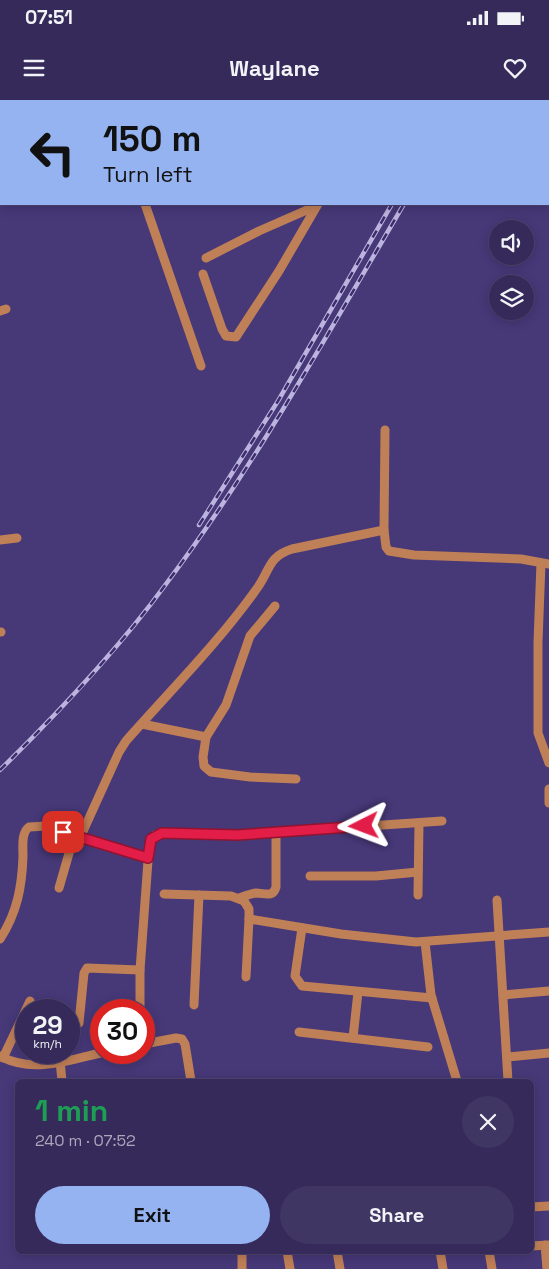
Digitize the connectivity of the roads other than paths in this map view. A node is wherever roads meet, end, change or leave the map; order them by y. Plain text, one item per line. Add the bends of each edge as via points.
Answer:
1 (145, 205) edge
2 (317, 205) edge
3 (206, 258) dead end
4 (203, 274) dead end
5 (201, 366) dead end
6 (385, 430) dead end
7 (384, 530) junction
8 (17, 538) dead end
9 (0, 540) edge
10 (545, 563) edge
11 (275, 606) dead end
12 (142, 724) junction
13 (206, 737) junction
14 (549, 763) edge
15 (296, 779) dead end
16 (549, 789) edge
17 (549, 803) edge
18 (442, 821) dead end
19 (419, 823) junction
20 (276, 832) junction
21 (77, 837) junction
22 (148, 858) junction
23 (418, 872) junction
24 (310, 876) dead end
25 (59, 888) dead end
26 (164, 894) dead end
27 (199, 895) junction
28 (418, 895) dead end
29 (239, 898) junction
30 (497, 900) dead end
31 (249, 919) junction
32 (302, 928) junction
33 (549, 932) edge
34 (499, 936) junction
35 (0, 938) edge
36 (425, 942) junction
37 (140, 970) junction
38 (246, 977) dead end
39 (549, 991) edge
40 (358, 992) junction
41 (503, 995) junction
42 (432, 998) junction
43 (140, 999) edge
44 (194, 1005) dead end
45 (80, 1013) edge
46 (15, 1031) edge
47 (299, 1032) dead end
48 (353, 1038) junction
49 (155, 1042) edge
50 (428, 1047) dead end
51 (549, 1053) edge
52 (2, 1057) edge
53 (507, 1057) junction
54 (15, 1062) edge
55 (60, 1064) edge
56 (62, 1079) edge
57 (191, 1079) edge
58 (456, 1079) edge
59 (508, 1079) edge
60 (549, 1206) edge
61 (534, 1207) edge
62 (547, 1245) edge
63 (534, 1246) edge
64 (242, 1254) edge
65 (288, 1254) edge
66 (338, 1254) edge
67 (440, 1254) edge
68 (490, 1254) edge
69 (242, 1269) edge
70 (290, 1269) edge
71 (340, 1269) edge
72 (443, 1269) edge
73 (492, 1269) edge
74 (547, 1269) edge

1 - 5 street
2 - 3 street
2 - 4 street via 236,338 226,336 222,329
6 - 7 street
7 - 10 street via 386,547 393,553
7 - 12 street via 292,549 274,557 258,586 227,626
8 - 9 street
10 - 14 street via 538,642 538,733
11 - 13 street via 250,636 226,705
12 - 13 street
12 - 21 street via 120,752
13 - 15 street via 203,762 207,770 250,778
16 - 17 street
18 - 19 street
19 - 20 street
19 - 23 street
20 - 22 street via 158,834 150,842
20 - 29 street via 276,889 270,894 256,893
21 - 22 street
21 - 25 street
21 - 35 street via 43,825 26,830 18,902
22 - 37 street
23 - 24 street
23 - 28 street
26 - 27 street
27 - 29 street
27 - 44 street
29 - 31 street via 248,905
30 - 34 street
31 - 32 street
31 - 38 street
32 - 36 street
32 - 40 street via 295,976 299,984
33 - 34 street
34 - 36 street
34 - 41 street
36 - 42 street
37 - 43 street
37 - 45 street via 87,968
39 - 41 street
40 - 42 street
40 - 48 street
41 - 53 street
42 - 58 street
46 - 52 street
47 - 48 street
48 - 50 street
49 - 57 street via 182,1039
51 - 53 street
52 - 54 street
53 - 59 street
55 - 56 street
60 - 61 street
62 - 63 street
62 - 74 street
64 - 69 street
65 - 70 street
66 - 71 street
67 - 72 street
68 - 73 street

